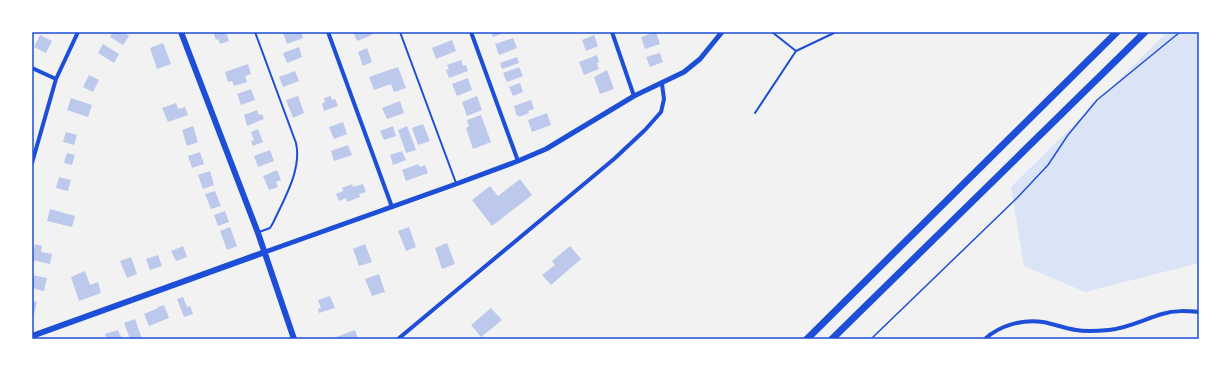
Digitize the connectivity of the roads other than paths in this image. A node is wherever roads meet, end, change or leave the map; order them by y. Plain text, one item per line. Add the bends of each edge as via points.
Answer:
1 (78, 32) edge
2 (181, 32) edge
3 (255, 32) edge
4 (328, 32) edge
5 (400, 32) edge
6 (471, 32) edge
7 (612, 32) edge
8 (722, 32) edge
9 (772, 32) edge
10 (836, 32) edge
11 (1117, 32) edge
12 (1145, 32) edge
13 (796, 51) junction
14 (32, 68) edge
15 (56, 79) junction
16 (662, 84) junction
17 (634, 96) junction
18 (755, 114) dead end
19 (518, 161) junction
20 (32, 163) edge
21 (456, 184) junction
22 (392, 207) junction
23 (258, 232) junction
24 (265, 252) junction
25 (1199, 312) edge
26 (32, 336) edge
27 (294, 339) edge
28 (398, 339) edge
29 (807, 339) edge
30 (832, 339) edge
31 (985, 339) edge

1 - 15 street
2 - 23 main road
3 - 23 lane via 298,151 296,168 273,223 270,228
4 - 22 street
5 - 21 lane
6 - 19 street
7 - 17 street
8 - 16 street via 700,59 684,72
9 - 13 lane
10 - 13 lane
11 - 29 highway
12 - 30 highway
13 - 18 lane
14 - 15 street
15 - 20 street
16 - 17 street
16 - 28 street via 664,98 661,112 645,130 614,159
17 - 19 street via 546,149
19 - 21 street
21 - 22 street
22 - 24 street
23 - 24 main road
24 - 26 main road
24 - 27 main road
25 - 31 street via 1163,313 1127,326 1094,331 1075,330 1042,322 1023,322 1006,326

